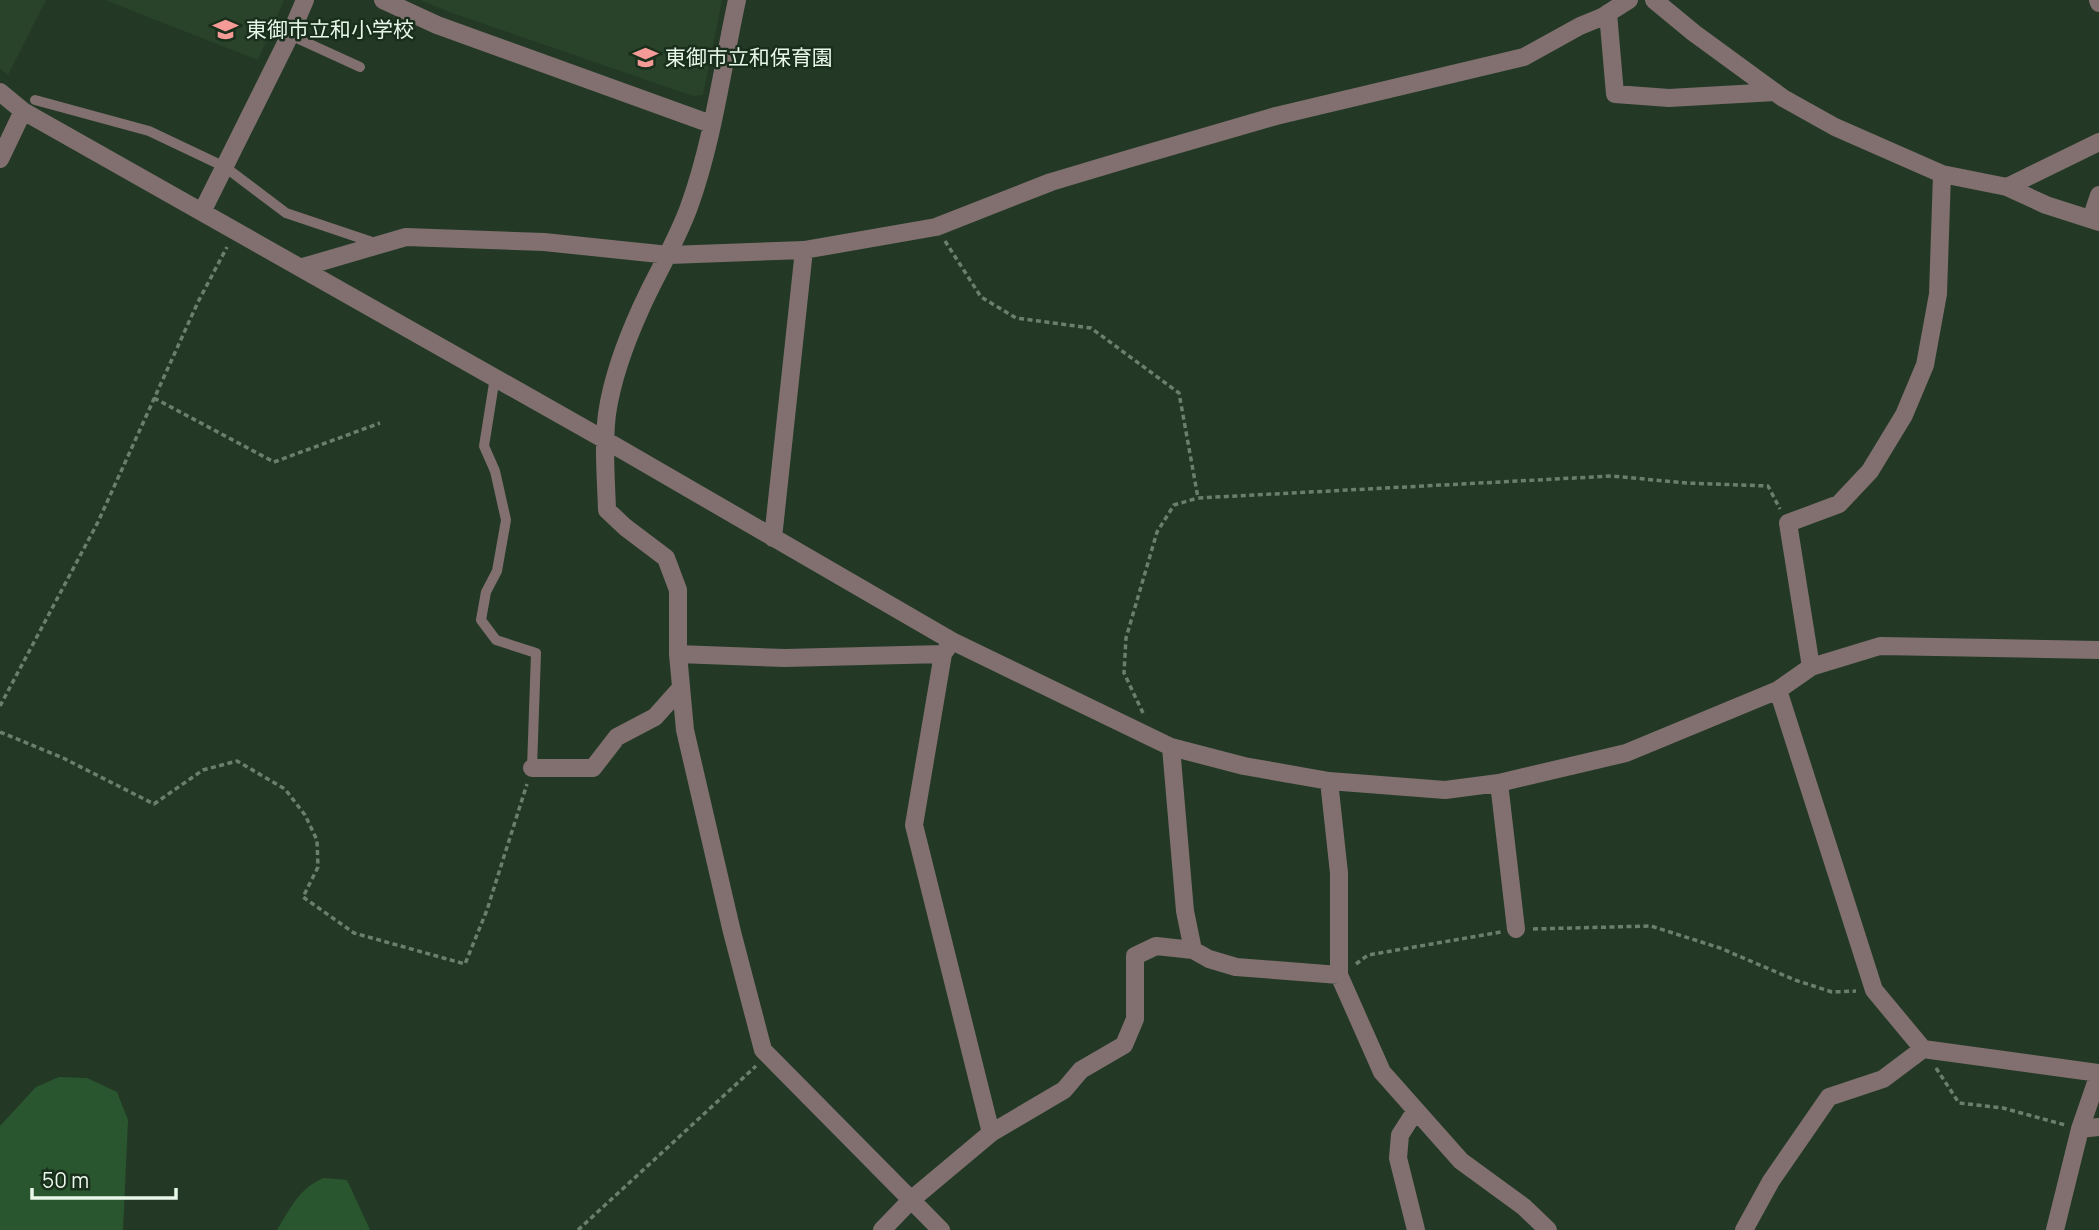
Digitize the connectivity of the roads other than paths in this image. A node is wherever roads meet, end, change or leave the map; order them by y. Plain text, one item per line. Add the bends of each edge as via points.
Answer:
1 (305, 0) edge
2 (383, 0) edge
3 (737, 0) edge
4 (1629, 0) edge
5 (1654, 0) edge
6 (1608, 13) junction
7 (290, 35) junction
8 (360, 67) dead end
9 (0, 92) edge
10 (1775, 92) junction
11 (29, 105) junction
12 (711, 124) junction
13 (2099, 142) edge
14 (0, 159) edge
15 (225, 167) junction
16 (1942, 174) junction
17 (2007, 187) junction
18 (2099, 195) edge
19 (202, 212) junction
20 (2095, 220) edge
21 (381, 245) junction
22 (804, 250) junction
23 (669, 255) junction
24 (303, 268) junction
25 (495, 377) junction
26 (605, 440) junction
27 (773, 538) junction
28 (947, 647) junction
29 (2099, 650) edge
30 (678, 654) junction
31 (1811, 667) junction
32 (680, 689) junction
33 (1778, 690) junction
34 (1171, 747) junction
35 (532, 768) joint
36 (1329, 781) junction
37 (1499, 783) junction
38 (1516, 929) road end
39 (1193, 950) junction
40 (1339, 975) junction
41 (1923, 1049) junction
42 (2099, 1074) edge
43 (1416, 1110) junction
44 (2099, 1127) edge
45 (2080, 1129) junction
46 (991, 1133) junction
47 (911, 1200) junction
48 (883, 1230) edge
49 (941, 1230) edge
50 (1416, 1230) edge
51 (1548, 1230) edge
52 (1744, 1230) edge
53 (2055, 1230) edge

1 - 7 street
2 - 12 street via 438,25
3 - 12 street
4 - 6 street
5 - 10 street
6 - 10 street via 1615,94 1669,98
6 - 22 street via 1524,57 1276,116 1140,155 1051,182 936,228
7 - 8 lane
7 - 15 street
9 - 11 street
10 - 16 street via 1835,127
11 - 14 street
11 - 15 lane via 149,131
11 - 19 street
12 - 23 street via 689,206
13 - 17 street
15 - 19 street
15 - 21 lane via 286,213
16 - 17 street
16 - 31 street via 1938,294 1925,365 1904,415 1870,471 1839,504 1788,523
17 - 20 street
18 - 20 street
19 - 24 street
21 - 23 street via 406,237 516,241
21 - 24 street
22 - 23 street
22 - 27 street
23 - 26 street via 640,308 617,372
24 - 25 street
25 - 26 street
25 - 35 lane via 484,446 506,520 497,571 486,592 481,620 496,640 536,653
26 - 27 street
26 - 30 street via 607,510 666,558 678,590
27 - 28 street
28 - 30 street via 785,658
28 - 34 street
28 - 46 street via 914,825
29 - 31 street via 1880,646
30 - 32 street
31 - 33 street
32 - 35 street via 655,717 617,737 593,768
32 - 47 street via 685,730 763,1050
33 - 37 street via 1626,753
33 - 41 street via 1874,990
34 - 36 street
34 - 39 street via 1185,911
36 - 37 street via 1445,790
36 - 40 street via 1339,873
37 - 38 street
39 - 40 street via 1236,967
39 - 46 street via 1156,946 1135,956 1135,1019 1124,1045 1081,1070 1064,1090
40 - 43 street via 1382,1072
41 - 42 street
41 - 52 street via 1883,1079 1829,1097
42 - 45 street
43 - 50 street via 1400,1135 1398,1158
43 - 51 street via 1461,1161
44 - 45 street
45 - 53 street
46 - 47 street
47 - 48 street
47 - 49 street

